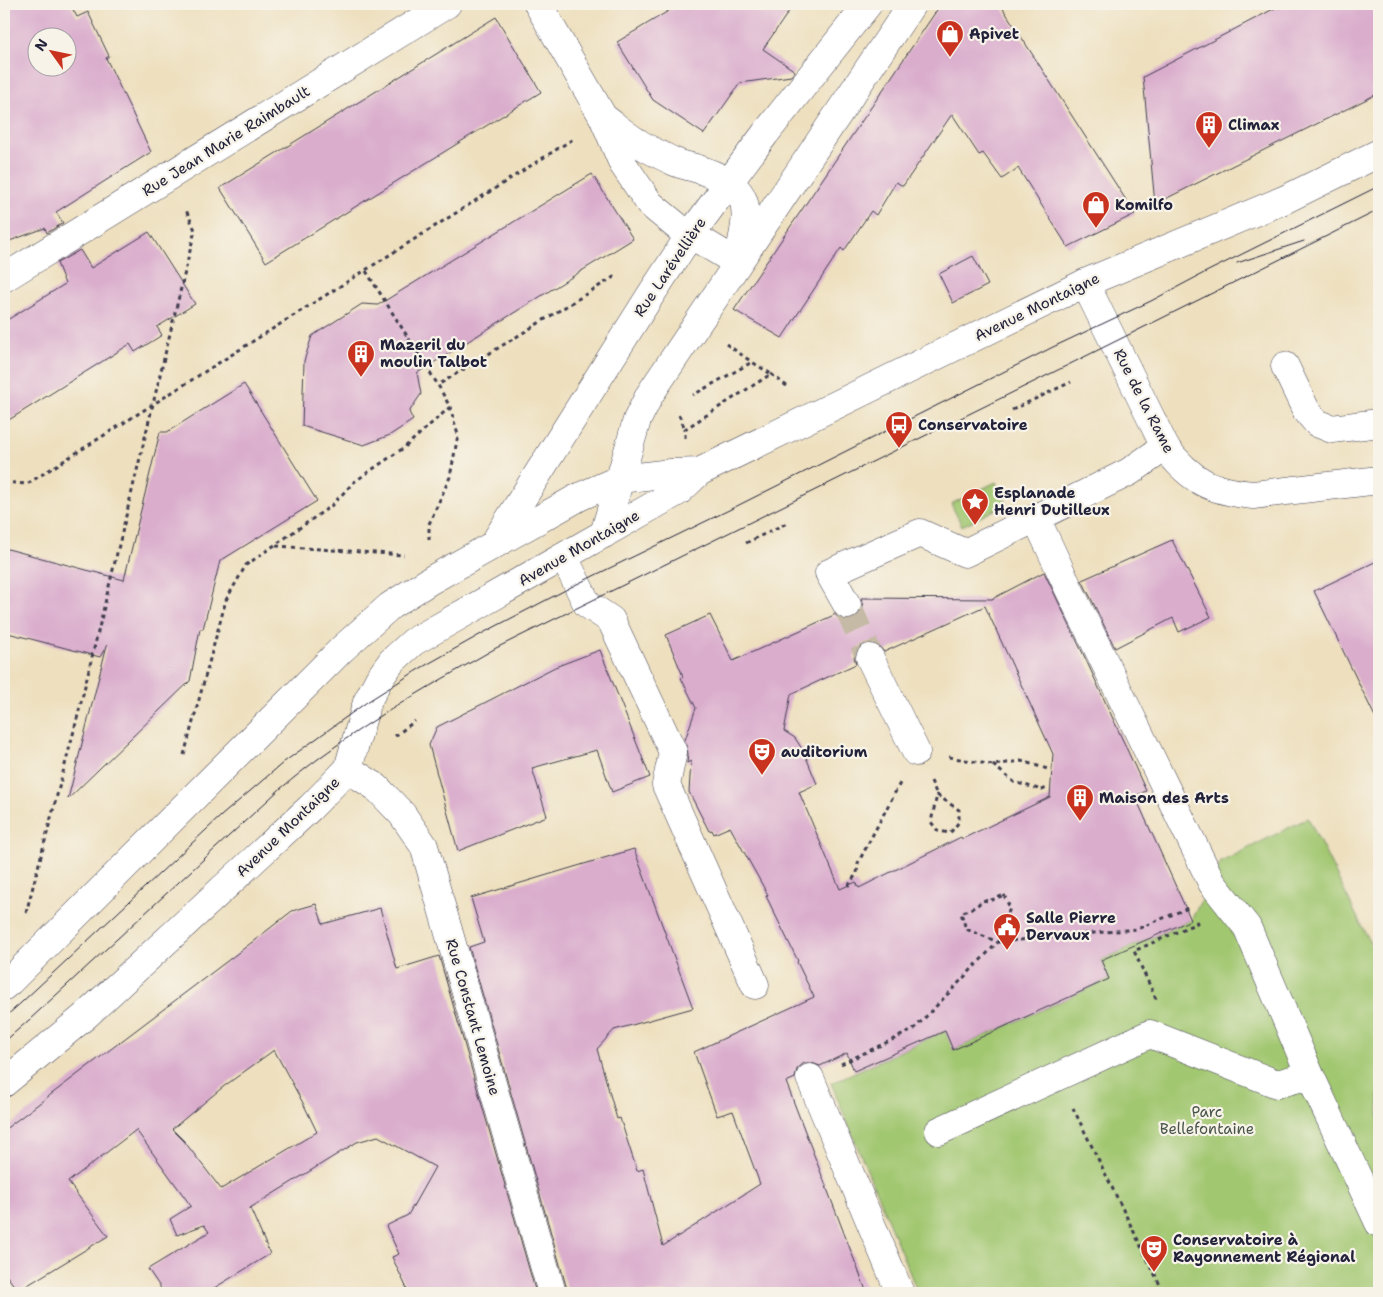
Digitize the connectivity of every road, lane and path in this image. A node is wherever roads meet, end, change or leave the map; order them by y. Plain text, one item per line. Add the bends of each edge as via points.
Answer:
1 (447, 4) edge
2 (538, 4) edge
3 (868, 4) edge
4 (912, 4) edge
5 (819, 66) junction
6 (854, 90) junction
7 (603, 117) junction
8 (573, 139) dead end
9 (1379, 153) edge
10 (730, 182) junction
11 (182, 201) dead end
12 (690, 235) junction
13 (738, 263) junction
14 (366, 271) junction
15 (617, 275) dead end
16 (4, 278) edge
17 (1085, 283) junction
18 (719, 339) dead end
19 (752, 362) junction
20 (1285, 366) dead end
21 (771, 374) junction
22 (1071, 382) dead end
23 (438, 385) junction
24 (788, 387) dead end
25 (691, 396) dead end
26 (153, 404) junction
27 (450, 407) junction
28 (1012, 410) dead end
29 (1379, 423) edge
30 (685, 440) dead end
31 (1165, 447) junction
32 (699, 472) junction
33 (620, 479) junction
34 (1379, 480) edge
35 (4, 482) edge
36 (1036, 518) junction
37 (789, 522) dead end
38 (604, 534) junction
39 (746, 543) dead end
40 (274, 545) junction
41 (493, 545) junction
42 (429, 549) dead end
43 (409, 555) dead end
44 (564, 557) junction
45 (847, 605) tunnel mouth
46 (870, 658) tunnel mouth
47 (916, 752) junction
48 (182, 763) dead end
49 (993, 765) junction
50 (348, 770) junction
51 (1052, 770) dead end
52 (1050, 787) dead end
53 (950, 833) joint
54 (848, 886) dead end
55 (1186, 909) dead end
56 (25, 920) dead end
57 (1197, 922) dead end
58 (998, 942) junction
59 (755, 985) dead end
60 (4, 986) edge
61 (1159, 1005) dead end
62 (850, 1060) dead end
63 (1310, 1075) junction
64 (810, 1078) dead end
65 (4, 1083) edge
66 (1081, 1124) dead end
67 (939, 1132) dead end
68 (1379, 1224) edge
69 (552, 1293) edge
70 (900, 1293) edge
71 (1164, 1293) edge

1 - 16 street, Rue Jean Marie Raimbault
2 - 7 street
3 - 5 street, Rue Larévellière
4 - 6 street
5 - 6 street
5 - 10 street, Rue Larévellière
6 - 13 street
7 - 10 street via 637,142 677,162
7 - 12 street via 623,164 650,204
8 - 14 path
9 - 17 street, Avenue Montaigne via 1286,199
10 - 12 street, Rue Larévellière
10 - 13 street via 740,192 747,208
11 - 26 path via 196,230
12 - 13 street
12 - 41 street, Rue Larévellière
13 - 33 street via 650,394 637,420
14 - 23 path
14 - 26 path
15 - 23 path
17 - 31 street, Rue de la Rame
17 - 32 street, Avenue Montaigne
18 - 19 path
19 - 21 path
19 - 25 path
20 - 29 street via 1306,410 1317,423 1332,429
21 - 24 path
21 - 30 path via 685,429
22 - 28 path
23 - 27 path
26 - 35 path via 27,484
26 - 56 path
27 - 40 path via 405,447 354,482 331,506
27 - 42 path via 458,436 450,477 429,524
31 - 34 street, Rue de la Rame via 1194,477 1232,493 1253,495
31 - 36 street via 1129,472
32 - 33 street, Avenue Montaigne
32 - 38 street, Avenue Montaigne via 679,491
33 - 38 street
33 - 41 street, Avenue Montaigne via 578,497
36 - 45 street via 965,553 920,533 829,573
36 - 63 street via 1212,883 1247,927
37 - 39 path
38 - 44 street, Avenue Montaigne
40 - 43 path
40 - 48 path via 246,565 226,600
41 - 60 street, Avenue Montaigne via 390,606 342,649
44 - 50 street, Avenue Montaigne via 413,642 392,661 367,702
44 - 59 street via 586,604 611,620 673,752 666,785
46 - 47 street
47 - 49 path
47 - 54 path
49 - 51 path via 1021,761
49 - 52 path via 1014,782 1042,790
50 - 65 street, Avenue Montaigne via 84,1017
50 - 69 street, Rue Constant Lemoine via 376,787 402,814 424,846
53 - 53 path via 959,822 959,810 938,795 931,822 938,831
55 - 58 path via 1137,929
57 - 61 path via 1134,951
58 - 58 path via 1010,908 1004,895 989,901 982,900 978,906 961,913 966,929
58 - 62 path via 913,1030
63 - 67 street via 1277,1084 1150,1034
63 - 68 street
64 - 70 street
66 - 71 path

